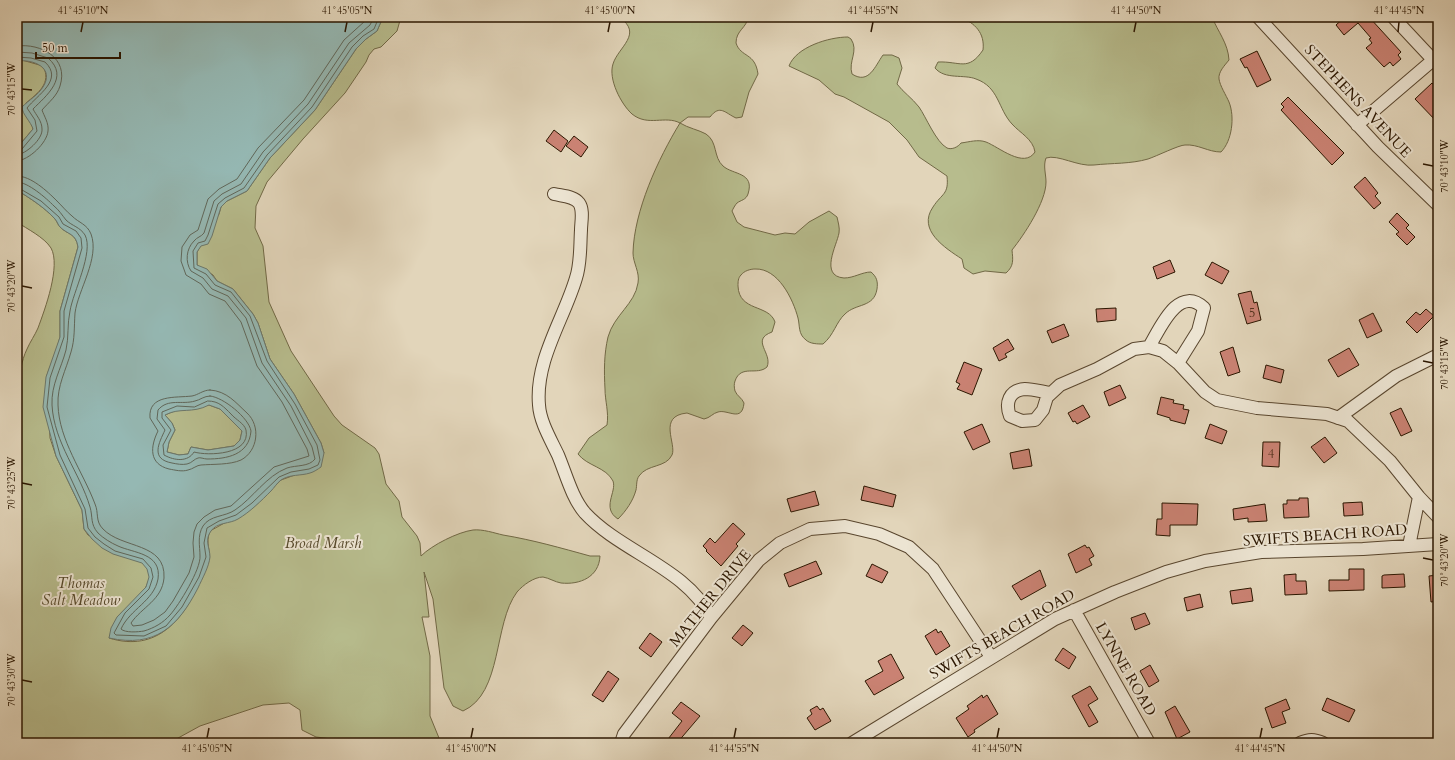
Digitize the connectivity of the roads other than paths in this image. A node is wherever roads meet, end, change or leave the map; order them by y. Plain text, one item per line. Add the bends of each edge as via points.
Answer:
1 (1258, 17) edge
2 (1393, 17) edge
3 (1435, 62) edge
4 (1358, 124) junction
5 (554, 194) dead end
6 (1438, 205) edge
7 (1149, 347) junction
8 (1438, 355) edge
9 (1178, 363) junction
10 (1050, 393) dead end
11 (1338, 418) junction
12 (1418, 497) junction
13 (1438, 517) edge
14 (1438, 544) edge
15 (1409, 546) junction
16 (1074, 610) junction
17 (711, 618) junction
18 (991, 657) junction
19 (621, 743) edge
20 (852, 743) edge
21 (1149, 743) edge
22 (1300, 743) edge
23 (1323, 743) edge

1 - 4 street, STEPHENS AVENUE
2 - 3 street
3 - 4 street
4 - 6 street, STEPHENS AVENUE via 1402,172
5 - 17 street via 578,202 582,219 579,269 545,361 539,394 542,417 584,511 607,532 687,587 700,599
7 - 9 street via 1162,351
7 - 9 street via 1172,310 1181,302 1197,302 1204,308 1198,331
7 - 10 street via 1134,349 1097,370 1060,385
8 - 11 street via 1396,376
9 - 11 street via 1205,392 1217,400 1257,408 1327,414
11 - 12 street via 1348,421 1390,461
12 - 13 street
12 - 15 street
14 - 15 street, SWIFTS BEACH ROAD
15 - 16 street, SWIFTS BEACH ROAD via 1261,552 1205,562 1158,575
16 - 18 street, SWIFTS BEACH ROAD via 1054,619
16 - 21 street, LYNNE ROAD
17 - 18 street, MATHER DRIVE via 759,560 780,543 810,529 845,526 879,534 914,551 933,569
17 - 19 street, MATHER DRIVE via 624,734
18 - 20 street, SWIFTS BEACH ROAD
22 - 23 street via 1316,740

